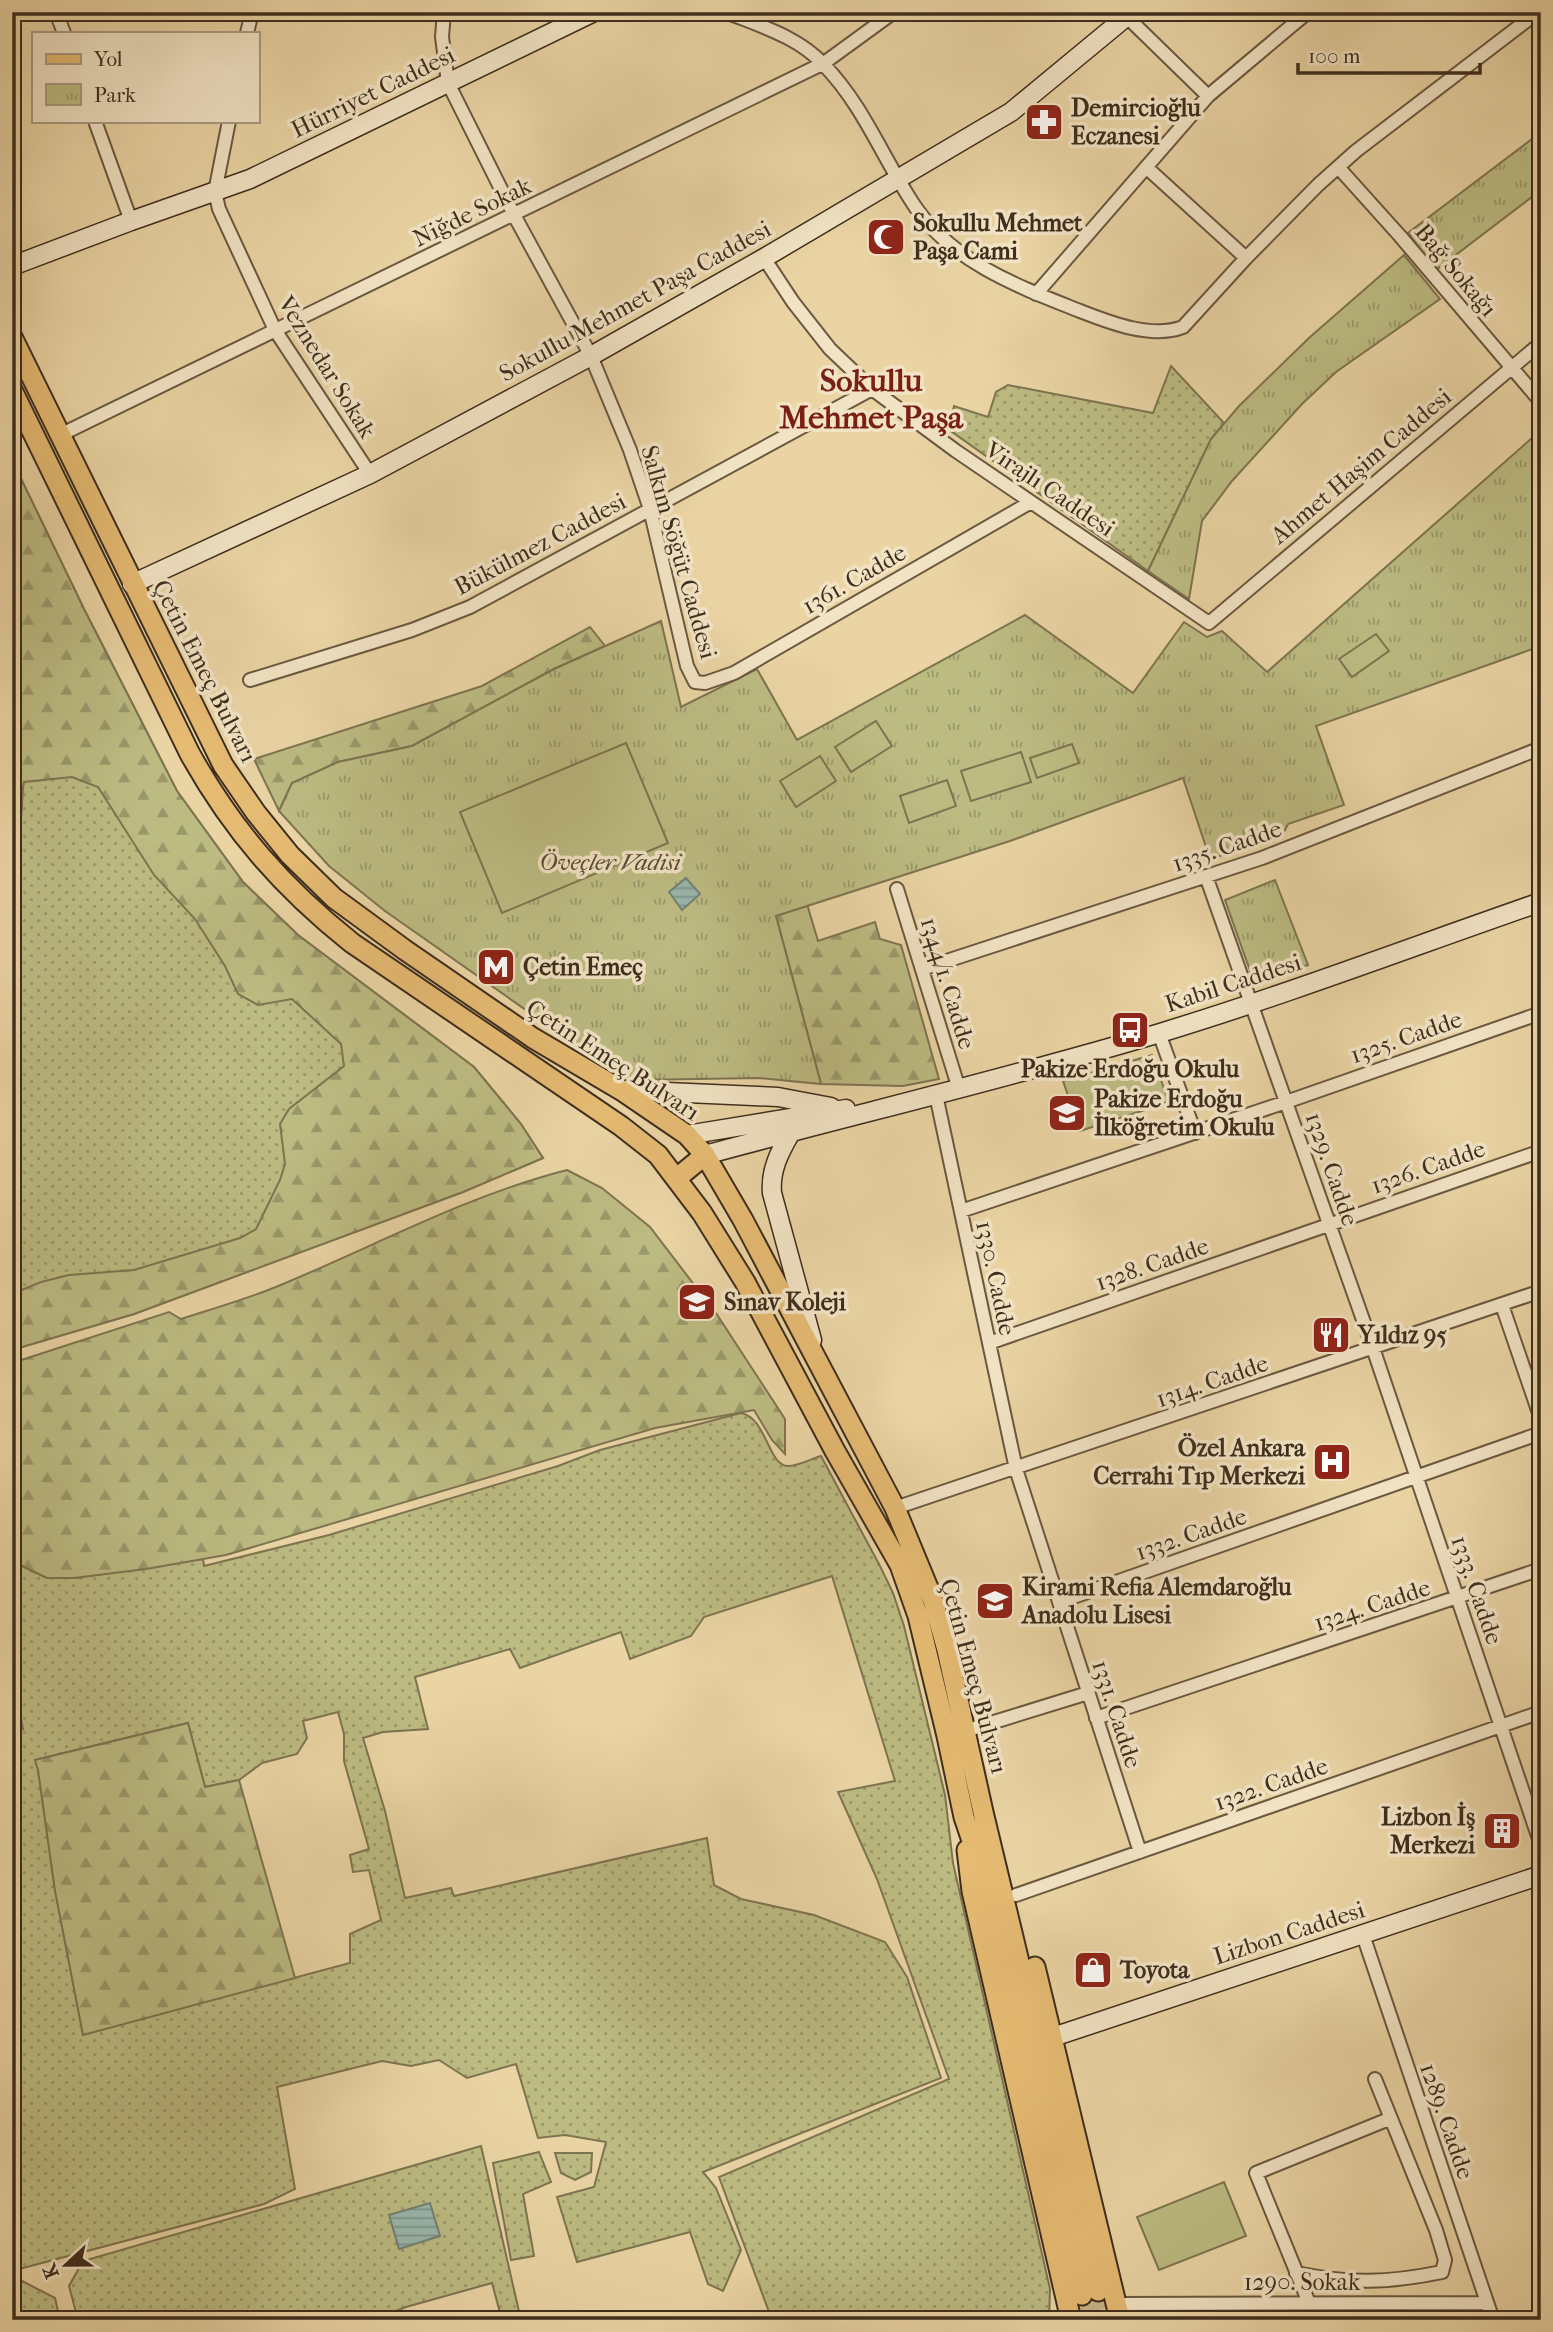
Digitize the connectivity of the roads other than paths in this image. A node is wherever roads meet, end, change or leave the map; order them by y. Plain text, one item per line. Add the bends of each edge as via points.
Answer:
1 (56, 12) edge
2 (251, 12) edge
3 (444, 12) edge
4 (594, 12) edge
5 (726, 12) edge
6 (894, 12) edge
7 (1308, 12) edge
8 (1538, 12) edge
9 (1130, 15) edge
10 (64, 32) edge
11 (247, 32) edge
12 (824, 64) junction
13 (448, 83) junction
14 (1208, 96) junction
15 (95, 122) edge
16 (229, 122) edge
17 (1146, 167) junction
18 (1338, 167) junction
19 (899, 178) junction
20 (215, 192) junction
21 (514, 215) junction
22 (131, 221) junction
23 (764, 258) junction
24 (1246, 258) junction
25 (12, 267) edge
26 (1036, 294) junction
27 (275, 331) junction
28 (12, 337) edge
29 (1541, 343) edge
30 (591, 356) junction
31 (1510, 368) junction
32 (872, 389) junction
33 (12, 390) edge
34 (1541, 402) edge
35 (60, 435) junction
36 (370, 474) junction
37 (1031, 502) junction
38 (650, 509) junction
39 (132, 584) junction
40 (112, 593) junction
41 (1209, 623) joint
42 (250, 680) dead end
43 (695, 682) joint
44 (1541, 748) edge
45 (1206, 876) junction
46 (897, 889) dead end
47 (1541, 902) edge
48 (922, 969) junction
49 (1251, 1004) junction
50 (1541, 1013) edge
51 (1159, 1033) junction
52 (959, 1089) junction
53 (621, 1090) junction
54 (936, 1096) junction
55 (1286, 1102) junction
56 (841, 1110) junction
57 (1195, 1133) junction
58 (790, 1134) junction
59 (687, 1135) junction
60 (1541, 1151) edge
61 (658, 1155) junction
62 (705, 1155) junction
63 (677, 1178) junction
64 (961, 1211) junction
65 (1329, 1224) junction
66 (1541, 1291) edge
67 (1502, 1305) junction
68 (989, 1343) junction
69 (1373, 1349) junction
70 (819, 1367) junction
71 (1541, 1419) edge
72 (1541, 1433) edge
73 (1016, 1469) junction
74 (1417, 1478) junction
75 (895, 1508) junction
76 (1541, 1569) edge
77 (1458, 1598) junction
78 (1059, 1602) junction
79 (1088, 1693) junction
80 (1541, 1712) edge
81 (1097, 1718) junction
82 (1500, 1726) junction
83 (965, 1731) junction
84 (973, 1815) junction
85 (1541, 1845) edge
86 (1140, 1852) junction
87 (1541, 1875) edge
88 (1016, 1895) junction
89 (1363, 1935) junction
90 (1053, 2037) junction
91 (1375, 2079) dead end
92 (1389, 2119) junction
93 (1296, 2273) junction
94 (1309, 2302) junction
95 (1487, 2302) junction
96 (1114, 2315) edge
97 (1070, 2318) edge
98 (1493, 2320) edge

1 - 10 street
2 - 11 street
3 - 13 street, Salkım Söğüt Caddesi
4 - 13 main road, Hürriyet Caddesi
5 - 12 street via 790,38
6 - 12 street, Niğde Sokak
7 - 14 street
8 - 18 street
9 - 14 street
9 - 19 main road, Sokullu Mehmet Paşa Caddesi via 1011,112
12 - 19 street via 864,117
12 - 21 street, Niğde Sokak
13 - 20 main road, Hürriyet Caddesi
13 - 21 street, Salkım Söğüt Caddesi
14 - 17 street
15 - 22 street
16 - 20 street
17 - 24 street
17 - 26 street
18 - 24 street
18 - 31 street, Bağ Sokağı
19 - 23 main road, Sokullu Mehmet Paşa Caddesi
19 - 26 street via 934,229 965,257
20 - 22 main road, Hürriyet Caddesi
20 - 27 street, Veznedar Sokak
21 - 27 street, Niğde Sokak
21 - 30 street, Salkım Söğüt Caddesi
22 - 25 main road, Hürriyet Caddesi
23 - 30 main road, Sokullu Mehmet Paşa Caddesi
23 - 32 street, Virajlı Caddesi via 831,349
24 - 26 street via 1183,327 1173,331 1143,330 1100,319
27 - 35 street, Niğde Sokak
27 - 36 street, Veznedar Sokak
28 - 35 main road, Çetin Emeç Bulvarı
29 - 31 street, Ahmet Haşim Caddesi
30 - 36 main road, Sokullu Mehmet Paşa Caddesi
30 - 38 street, Salkım Söğüt Caddesi
31 - 34 street, Bağ Sokağı
31 - 41 street, Ahmet Haşim Caddesi
32 - 37 street, Virajlı Caddesi
32 - 38 street, Bükülmez Caddesi
33 - 40 main road, Çetin Emeç Bulvarı
35 - 39 main road, Çetin Emeç Bulvarı
36 - 39 main road, Sokullu Mehmet Paşa Caddesi
37 - 41 street, Virajlı Caddesi
37 - 43 street, 1361. Cadde via 734,673
38 - 42 street, Bükülmez Caddesi via 460,611
38 - 43 street, Salkım Söğüt Caddesi via 687,666
39 - 40 main road
39 - 53 main road, Çetin Emeç Bulvarı via 223,765 290,855 334,898 405,950 533,1038
40 - 61 main road, Çetin Emeç Bulvarı via 212,793 277,877 352,943
44 - 45 street, 1335. Cadde
45 - 48 street, 1335. Cadde
45 - 49 street, 1329. Cadde
46 - 48 street, 1344/1. Cadde
47 - 49 main road, Kabil Caddesi
48 - 52 street, 1344/1. Cadde
49 - 51 main road, Kabil Caddesi
49 - 55 street, 1329. Cadde
50 - 55 street, 1325. Cadde
51 - 52 main road, Kabil Caddesi
51 - 57 street
52 - 54 main road, Kabil Caddesi
53 - 56 main road via 778,1097
53 - 59 main road, Çetin Emeç Bulvarı
54 - 56 main road, Kabil Caddesi
54 - 58 main road, Kabil Caddesi
54 - 64 street, 1330. Cadde
55 - 57 street, 1325. Cadde
55 - 65 street, 1329. Cadde
56 - 59 main road, Kabil Caddesi
57 - 64 street, 1325. Cadde
58 - 62 main road, Kabil Caddesi
58 - 70 main road via 777,1158 772,1193
59 - 61 main road
59 - 62 main road, Çetin Emeç Bulvarı
60 - 65 street, 1326. Cadde
61 - 63 main road, Çetin Emeç Bulvarı
62 - 63 main road
62 - 70 main road, Çetin Emeç Bulvarı
63 - 84 main road, Çetin Emeç Bulvarı via 744,1282 900,1565
64 - 68 street, 1330. Cadde
65 - 68 street, 1328. Cadde
65 - 69 street, 1329. Cadde
66 - 67 street, 1314. Cadde
67 - 69 street, 1314. Cadde
67 - 71 street
68 - 73 street, 1330. Cadde
69 - 73 street, 1314. Cadde
69 - 74 street, 1333. Cadde
70 - 75 main road, Çetin Emeç Bulvarı
72 - 74 street, 1332. Cadde
73 - 75 street, 1314. Cadde
73 - 78 street, 1331. Cadde
74 - 77 street, 1333. Cadde
74 - 78 street, 1332. Cadde
75 - 83 main road, Çetin Emeç Bulvarı via 933,1600
76 - 77 street, 1324. Cadde
77 - 81 street, 1324. Cadde
77 - 82 street, 1333. Cadde
78 - 79 street, 1331. Cadde
79 - 81 street, 1331. Cadde
79 - 83 street
80 - 82 street, 1322. Cadde
81 - 86 street, 1331. Cadde
82 - 85 street, 1333. Cadde
82 - 86 street, 1322. Cadde
83 - 84 main road, Çetin Emeç Bulvarı
84 - 88 main road, Çetin Emeç Bulvarı
84 - 97 main road, Çetin Emeç Bulvarı via 1028,2075 1081,2292
86 - 88 street, 1322. Cadde
87 - 89 main road, Lizbon Caddesi
88 - 90 main road, Çetin Emeç Bulvarı
89 - 90 main road, Lizbon Caddesi
89 - 95 street, 1289. Cadde
90 - 96 main road, Çetin Emeç Bulvarı
91 - 92 street
92 - 93 street via 1256,2173
92 - 93 street via 1436,2230 1445,2260 1442,2272 1357,2283
93 - 94 street
94 - 95 street, 1290. Sokak
94 - 96 street, 1290. Sokak
95 - 98 street, 1289. Cadde

